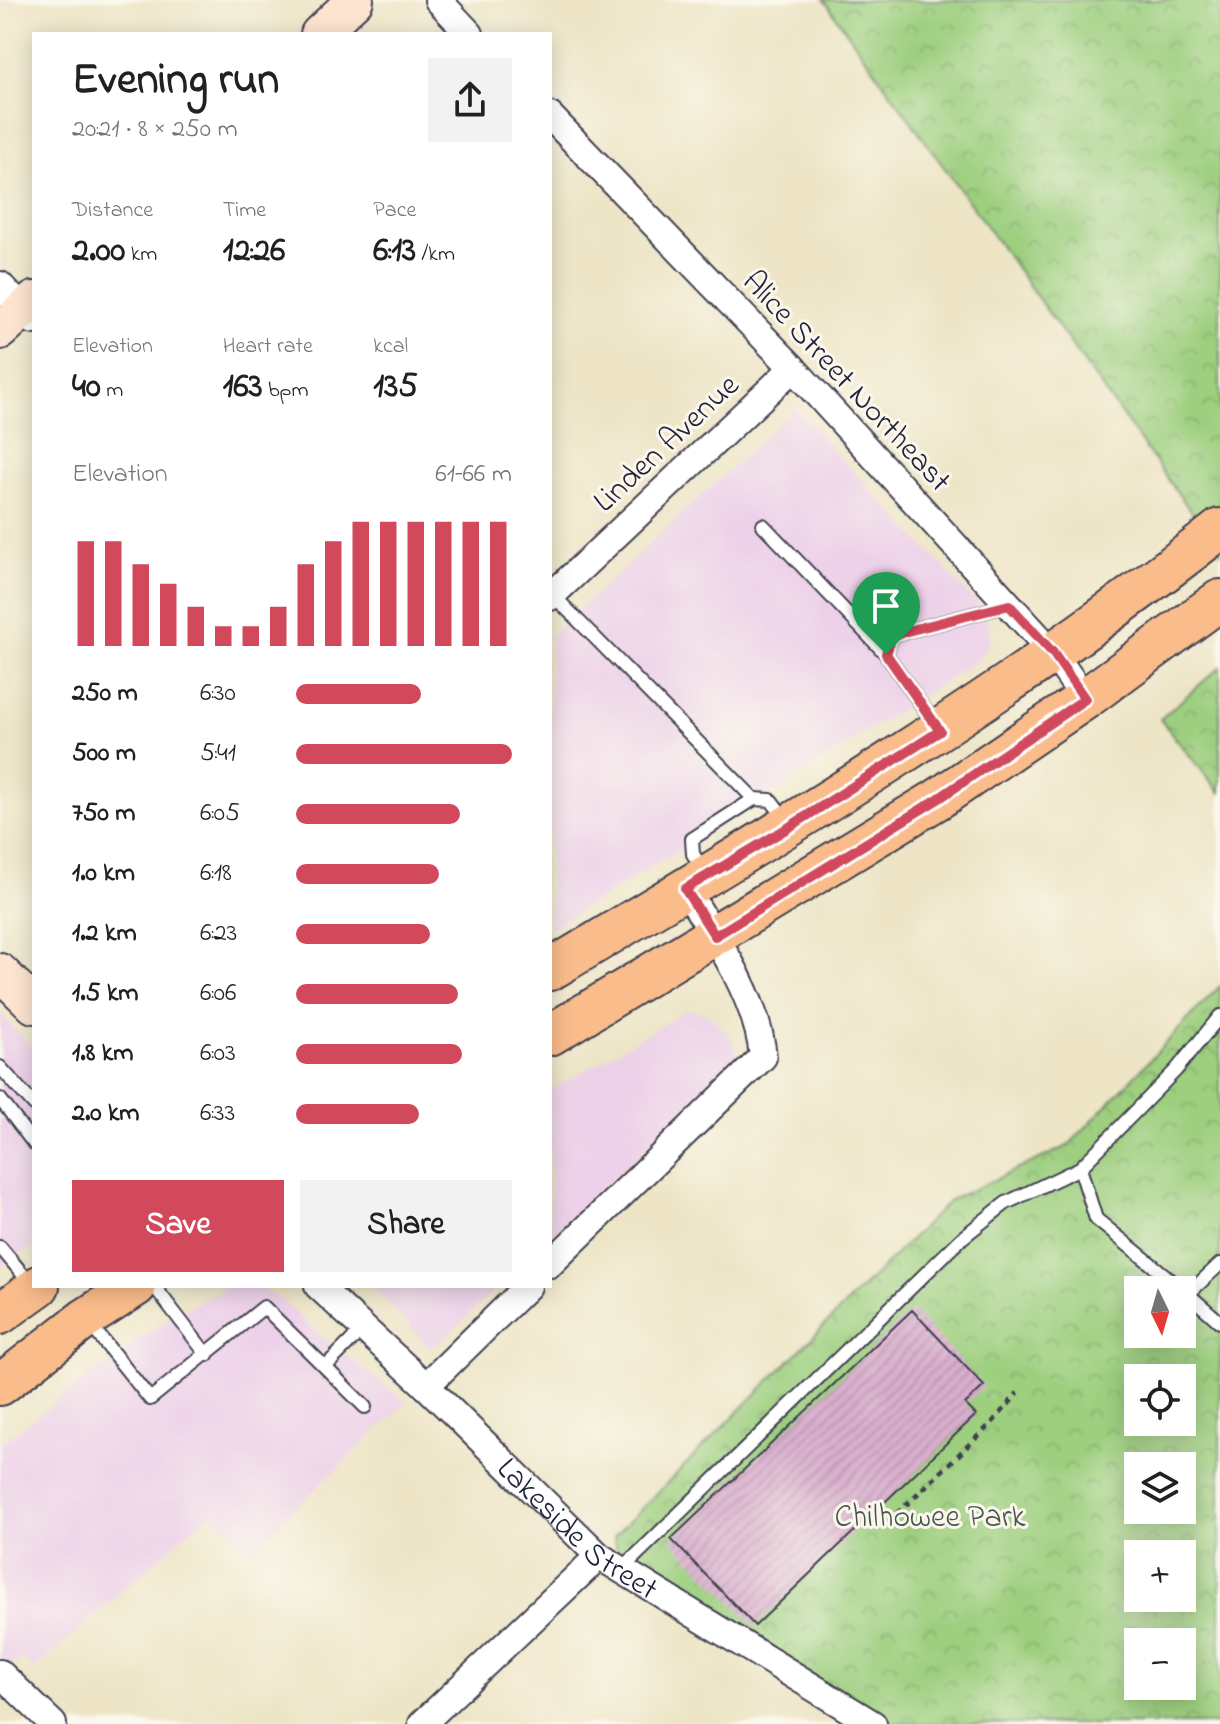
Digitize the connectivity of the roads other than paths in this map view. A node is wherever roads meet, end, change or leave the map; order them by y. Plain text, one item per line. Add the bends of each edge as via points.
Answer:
1 (355, 0) edge
2 (438, 0) edge
3 (321, 32) edge
4 (468, 32) edge
5 (552, 118) edge
6 (793, 368) junction
7 (763, 525) dead end
8 (1220, 529) edge
9 (552, 596) edge
10 (1220, 600) edge
11 (1009, 605) junction
12 (1053, 653) junction
13 (886, 654) junction
14 (1085, 699) junction
15 (940, 731) junction
16 (754, 799) junction
17 (791, 826) junction
18 (696, 882) junction
19 (715, 936) junction
20 (552, 969) edge
21 (0, 972) edge
22 (32, 1003) edge
23 (1220, 1016) edge
24 (552, 1034) edge
25 (0, 1067) edge
26 (0, 1099) edge
27 (32, 1103) edge
28 (32, 1141) edge
29 (1080, 1168) junction
30 (0, 1247) edge
31 (552, 1262) edge
32 (1220, 1264) edge
33 (1166, 1276) edge
34 (32, 1282) edge
35 (1196, 1286) edge
36 (37, 1288) edge
37 (133, 1288) edge
38 (156, 1288) edge
39 (320, 1288) edge
40 (526, 1288) edge
41 (1196, 1301) edge
42 (1, 1312) edge
43 (85, 1319) junction
44 (1220, 1322) edge
45 (364, 1328) junction
46 (207, 1355) junction
47 (325, 1367) junction
48 (0, 1385) edge
49 (426, 1386) junction
50 (365, 1407) dead end
51 (599, 1556) junction
52 (621, 1570) junction
53 (0, 1673) edge
54 (53, 1724) edge
55 (422, 1724) edge
56 (873, 1724) edge

1 - 3 main road
2 - 4 street
5 - 6 street, Alice Street Northeast
6 - 9 street, Linden Avenue
6 - 11 street, Alice Street Northeast
7 - 13 lane
8 - 12 main road
9 - 16 lane
10 - 14 main road
11 - 12 street, Alice Street Northeast
11 - 13 lane via 892,635
12 - 14 street, Alice Street Northeast
12 - 15 main road
13 - 15 lane
14 - 19 main road via 938,799
15 - 17 main road
16 - 17 lane via 771,800
16 - 18 lane via 692,839
17 - 18 main road
18 - 19 street
18 - 20 main road
19 - 24 main road
19 - 31 street via 755,1018 763,1057
21 - 22 main road
23 - 29 lane via 1176,1070
25 - 27 lane
26 - 28 lane
29 - 33 lane via 1096,1219
29 - 52 lane via 1006,1203 962,1238
30 - 34 lane
32 - 35 lane
36 - 42 main road
37 - 43 main road
38 - 46 lane
39 - 45 street, Lakeside Street
40 - 49 street
41 - 44 lane
43 - 46 lane via 150,1399
43 - 48 main road
45 - 47 lane
45 - 49 street, Lakeside Street
46 - 47 lane via 264,1307
47 - 50 lane
49 - 51 street, Lakeside Street
51 - 52 street, Lakeside Street
51 - 55 street
52 - 56 street, Lakeside Street
53 - 54 street

